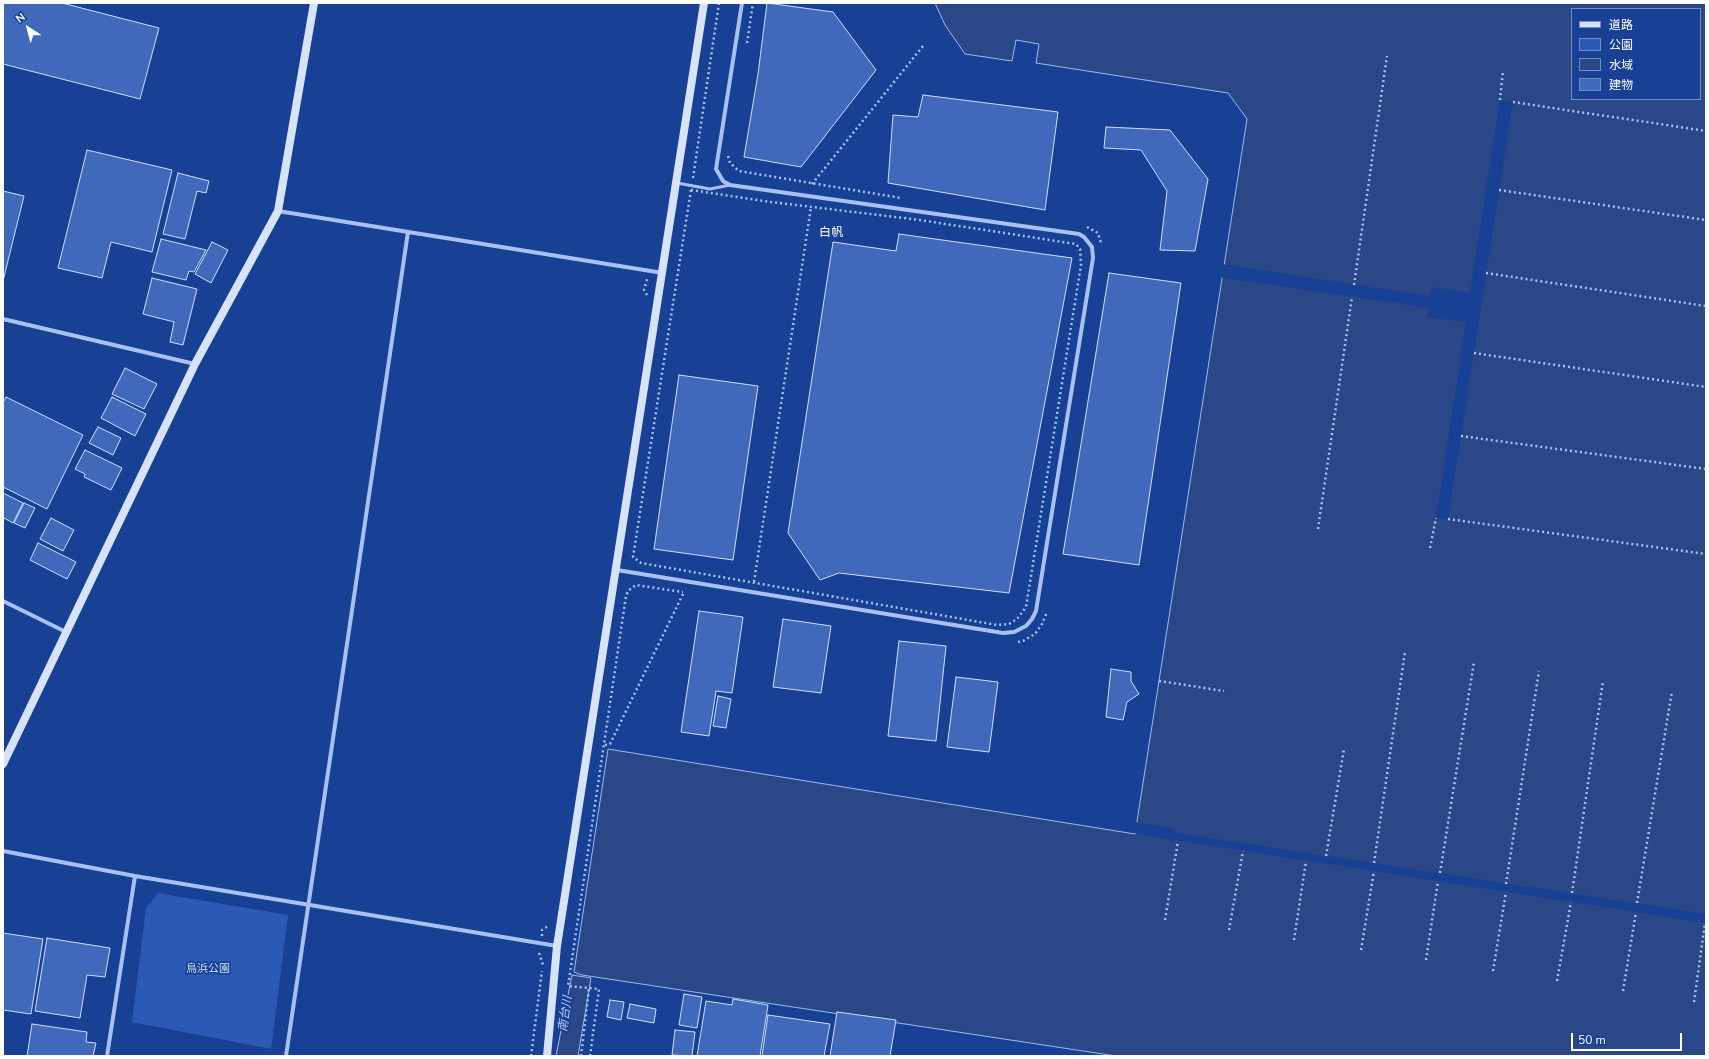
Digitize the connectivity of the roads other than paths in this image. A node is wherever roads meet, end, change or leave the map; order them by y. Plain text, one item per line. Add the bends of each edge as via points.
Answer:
1 (314, 3) edge
2 (704, 3) edge
3 (742, 3) edge
4 (677, 183) junction
5 (730, 185) junction
6 (278, 211) junction
7 (408, 232) junction
8 (663, 273) junction
9 (3, 318) edge
10 (195, 364) junction
11 (617, 570) junction
12 (3, 601) edge
13 (66, 632) junction
14 (3, 764) edge
15 (3, 851) edge
16 (134, 876) junction
17 (309, 906) junction
18 (557, 946) junction
19 (107, 1056) edge
20 (286, 1056) edge
21 (547, 1056) edge

1 - 6 street
2 - 4 street
3 - 5 street via 716,170 723,181
4 - 5 lane via 710,189
4 - 8 street
5 - 11 street via 1079,234 1092,247 1093,258 1036,611 1026,626 1014,632 1003,633
6 - 7 street
6 - 10 street
7 - 8 street
7 - 17 street
8 - 11 street
9 - 10 street
10 - 13 street
11 - 18 street
12 - 13 street
13 - 14 street
15 - 16 street
16 - 17 street
16 - 19 street
17 - 18 street
17 - 20 street
18 - 21 street

